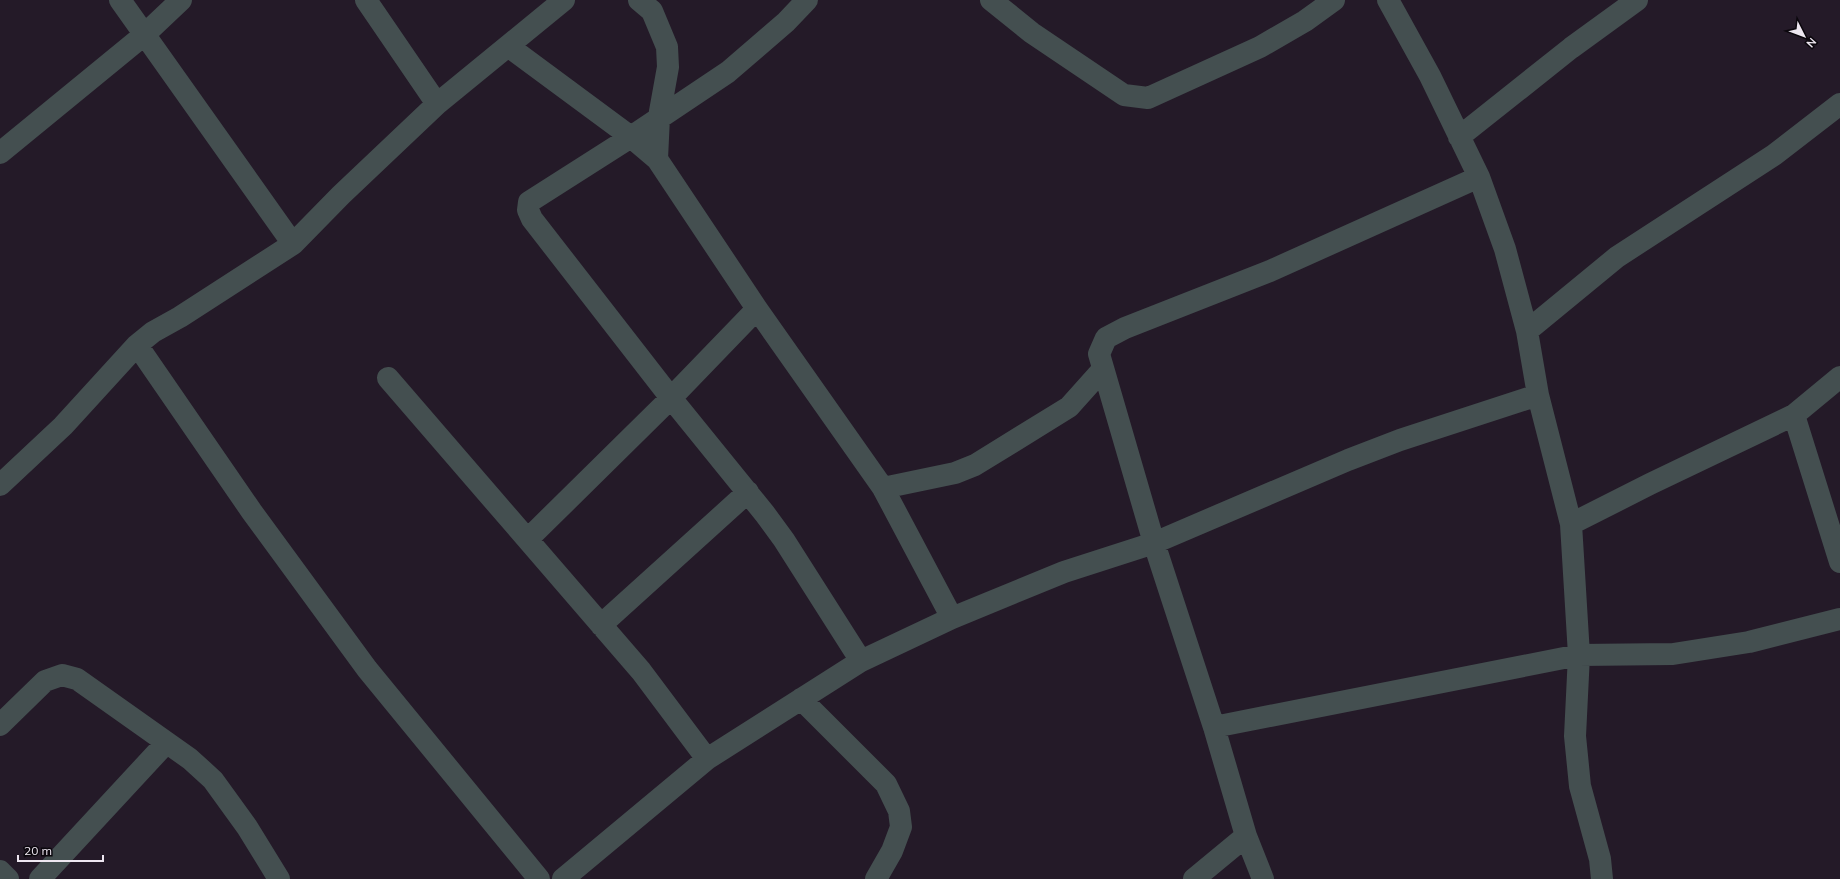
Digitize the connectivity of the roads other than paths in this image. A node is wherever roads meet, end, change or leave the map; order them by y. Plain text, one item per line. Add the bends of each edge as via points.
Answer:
1 (120, 0) edge
2 (181, 0) edge
3 (366, 0) edge
4 (564, 0) edge
5 (639, 0) edge
6 (807, 0) edge
7 (991, 0) edge
8 (1334, 0) edge
9 (1388, 0) edge
10 (1637, 0) edge
11 (144, 35) junction
12 (508, 46) junction
13 (437, 104) junction
14 (1840, 104) edge
15 (660, 117) junction
16 (631, 137) junction
17 (1459, 137) junction
18 (0, 153) edge
19 (657, 159) junction
20 (1479, 177) junction
21 (292, 244) junction
22 (757, 309) junction
23 (1527, 331) junction
24 (137, 345) junction
25 (1103, 369) junction
26 (1840, 377) edge
27 (388, 378) dead end
28 (1538, 395) junction
29 (671, 398) junction
30 (1794, 415) junction
31 (0, 486) edge
32 (883, 488) junction
33 (748, 492) junction
34 (1571, 524) junction
35 (528, 539) junction
36 (1154, 543) junction
37 (1840, 562) edge
38 (952, 618) junction
39 (1840, 619) edge
40 (601, 625) junction
41 (1579, 655) junction
42 (861, 661) junction
43 (801, 699) junction
44 (0, 725) edge
45 (1214, 727) junction
46 (166, 743) junction
47 (707, 759) junction
48 (1246, 836) junction
49 (0, 871) edge
50 (8, 879) edge
51 (40, 879) edge
52 (279, 879) edge
53 (539, 879) edge
54 (563, 879) edge
55 (876, 879) edge
56 (1194, 879) edge
57 (1263, 879) edge
58 (1602, 879) edge

1 - 11 street
2 - 11 street
3 - 13 street
4 - 12 street
5 - 15 street via 652,11 667,47 668,67
6 - 15 street via 786,22 728,72
7 - 8 street via 1032,33 1124,95 1148,98 1260,47 1305,22
9 - 17 street via 1430,76
10 - 17 street via 1571,48
11 - 18 street
11 - 21 street
12 - 13 street
12 - 16 street
13 - 21 street
14 - 23 street via 1774,155 1617,257
15 - 16 street
15 - 19 street
16 - 19 street
16 - 29 street via 529,202 528,210 532,219
17 - 20 street
19 - 22 street
20 - 23 street via 1505,249
20 - 25 street via 1270,272 1125,328 1106,338 1099,354
21 - 24 street via 180,318 153,332
22 - 29 street
22 - 32 street
23 - 28 street
24 - 31 street via 63,426
24 - 53 street via 252,512 367,669
25 - 32 street via 1069,407 975,465 955,473
25 - 36 street
26 - 30 street
27 - 35 street
28 - 34 street
28 - 36 street via 1400,440 1348,460
29 - 33 street
29 - 35 street
30 - 34 street
30 - 37 street
32 - 38 street
33 - 40 street
33 - 42 street via 784,540
34 - 41 street
35 - 40 street
36 - 38 street via 1064,572
36 - 45 street
38 - 42 street
39 - 41 street via 1749,642 1673,654
40 - 47 street via 641,671
41 - 45 street
41 - 58 street via 1575,736 1580,786 1600,859
42 - 43 street
43 - 47 street
43 - 55 street via 886,784 899,810 901,827 892,851
44 - 46 street via 44,682 62,675 77,679
45 - 48 street
46 - 51 street
46 - 52 street via 190,759 213,780 247,827
47 - 54 street
48 - 56 street
48 - 57 street
49 - 50 street

